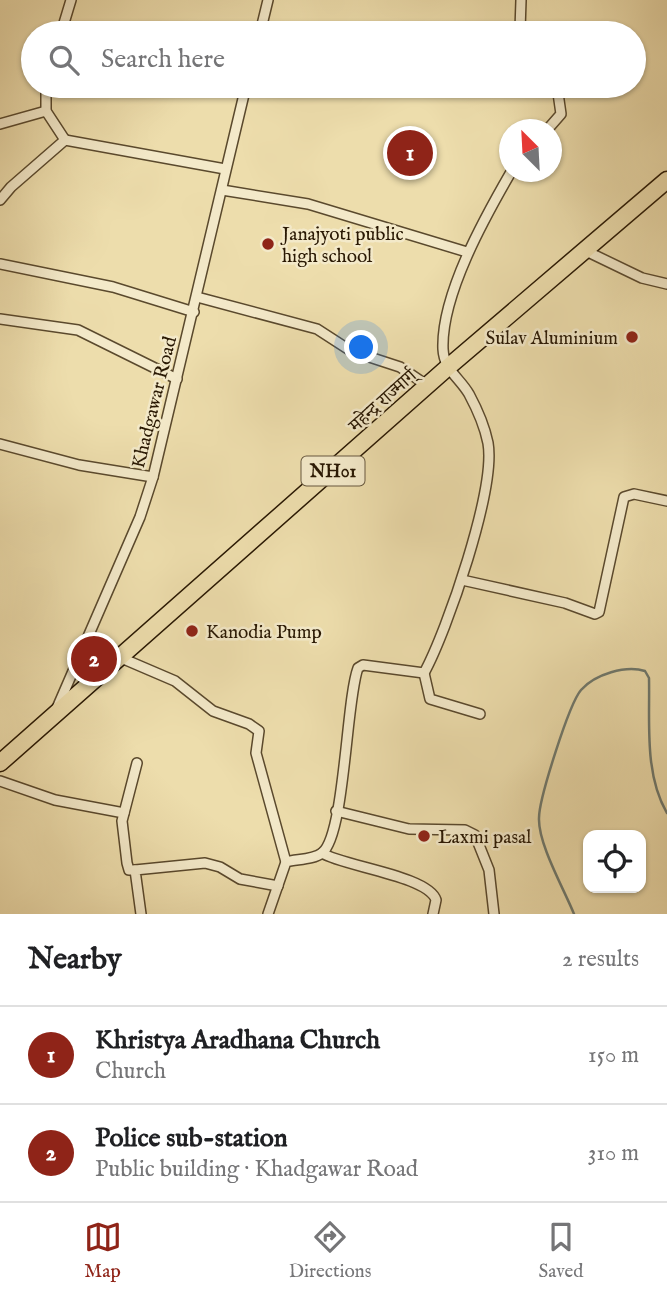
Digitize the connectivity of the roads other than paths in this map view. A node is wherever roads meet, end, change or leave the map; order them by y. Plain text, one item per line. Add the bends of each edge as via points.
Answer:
1 (71, 0) edge
2 (268, 0) edge
3 (521, 0) edge
4 (65, 21) edge
5 (263, 21) edge
6 (520, 21) edge
7 (46, 98) edge
8 (243, 98) edge
9 (559, 98) edge
10 (46, 111) junction
11 (557, 119) edge
12 (0, 124) edge
13 (65, 140) junction
14 (225, 169) junction
15 (667, 180) edge
16 (506, 182) edge
17 (222, 190) junction
18 (0, 200) edge
19 (586, 251) junction
20 (467, 252) junction
21 (0, 264) edge
22 (667, 284) edge
23 (197, 297) junction
24 (194, 313) junction
25 (0, 319) edge
26 (447, 368) junction
27 (177, 379) junction
28 (429, 387) junction
29 (0, 444) edge
30 (153, 477) junction
31 (667, 500) edge
32 (462, 580) junction
33 (119, 657) junction
34 (424, 673) junction
35 (480, 714) dead end
36 (54, 715) junction
37 (0, 763) edge
38 (136, 763) dead end
39 (0, 781) edge
40 (336, 811) junction
41 (124, 813) junction
42 (322, 853) junction
43 (286, 862) junction
44 (135, 870) junction
45 (278, 886) junction
46 (141, 914) edge
47 (268, 914) edge
48 (433, 914) edge
49 (494, 914) edge

1 - 4 street
2 - 5 street
3 - 6 street
7 - 10 street
8 - 14 street, Khadgawar Road
9 - 11 street via 561,114
10 - 12 street
10 - 13 street
13 - 14 street
13 - 18 street
14 - 17 street, Khadgawar Road
15 - 19 highway, महेन्द्र राज्मार्ग् / NH01
16 - 20 street
17 - 20 street via 331,210
17 - 23 street, Khadgawar Road
19 - 22 street via 642,278
19 - 26 highway, महेन्द्र राज्मार्ग् / NH01
20 - 26 street via 444,328
21 - 24 street via 113,287
23 - 24 street, Khadgawar Road
23 - 28 street via 317,329 351,351 400,367
24 - 27 street, Khadgawar Road
25 - 27 street via 78,330
26 - 28 highway, महेन्द्र राज्मार्ग् / NH01
26 - 32 street via 468,393 488,443 486,481
27 - 30 street, Khadgawar Road
28 - 33 highway, महेन्द्र राज्मार्ग् / NH01
29 - 30 street via 79,466
30 - 36 street, Khadgawar Road
31 - 32 street via 635,494 624,497 595,614
32 - 34 street
33 - 36 highway, महेन्द्र राज्मार्ग् / NH01
33 - 43 street via 175,681 213,711 259,731 257,752
34 - 35 street via 430,699
34 - 40 street via 358,668
36 - 37 highway, महेन्द्र राज्मार्ग् / NH01
38 - 41 street
39 - 41 street via 55,800
40 - 42 street
40 - 49 street via 409,829 465,830 475,835 489,870
41 - 44 street via 127,863
42 - 43 street
42 - 48 street via 429,890 436,900
43 - 45 street
44 - 45 street via 205,863 240,879
44 - 46 street
45 - 47 street

